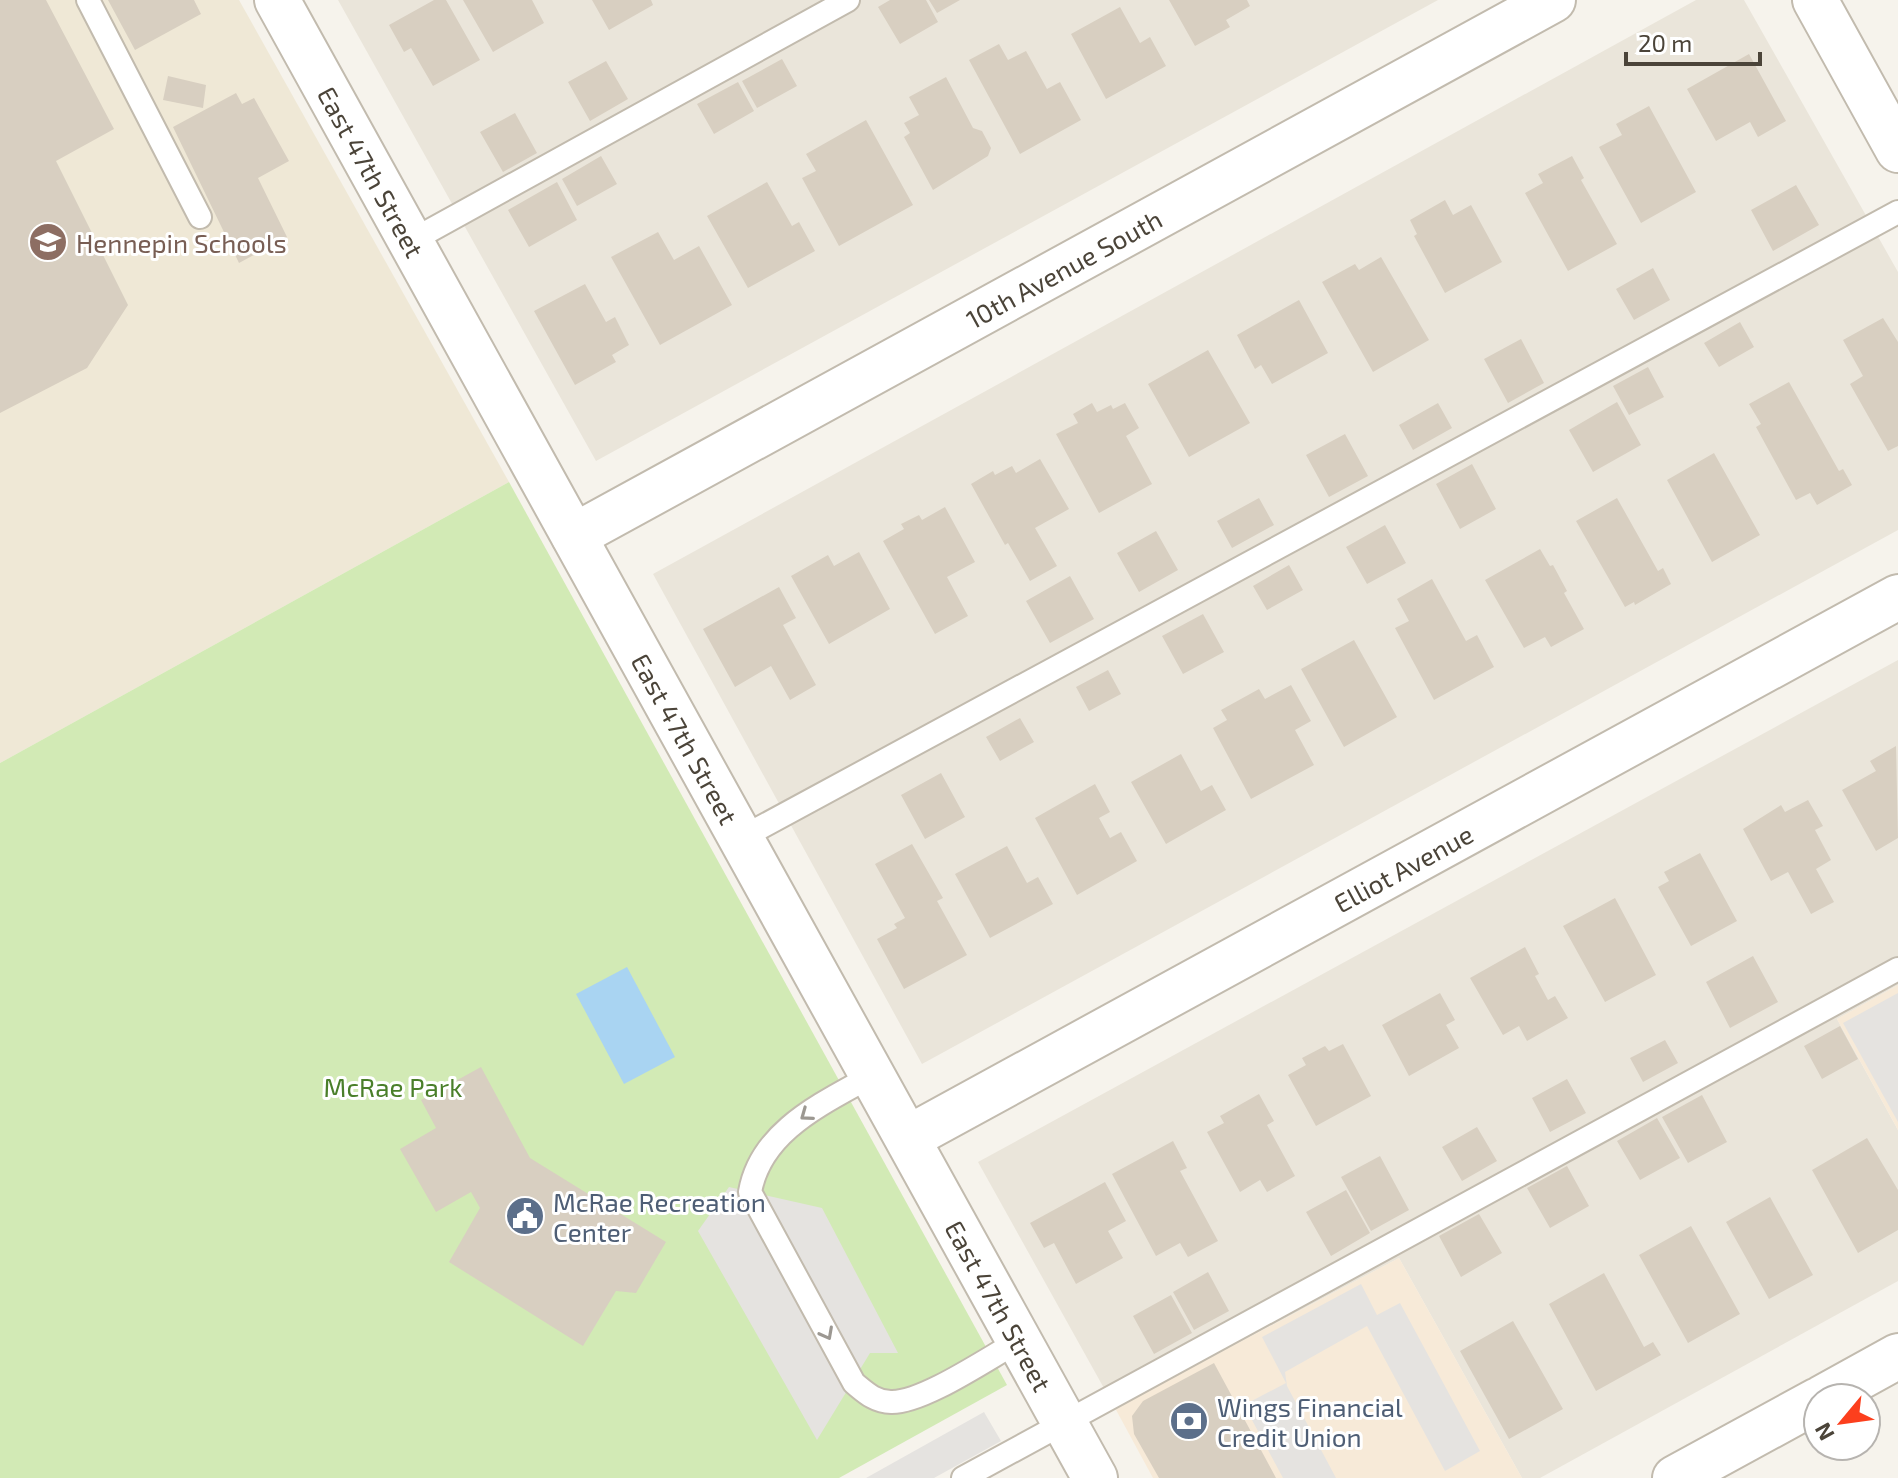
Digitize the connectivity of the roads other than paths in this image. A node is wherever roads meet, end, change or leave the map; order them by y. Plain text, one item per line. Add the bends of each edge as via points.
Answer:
1 (88, 0) edge
2 (277, 0) edge
3 (848, 0) edge
4 (1553, 0) edge
5 (1815, 0) edge
6 (1898, 150) edge
7 (1898, 212) edge
8 (200, 217) dead end
9 (411, 241) junction
10 (574, 536) junction
11 (1898, 597) edge
12 (741, 838) junction
13 (1898, 969) edge
14 (873, 1075) junction
15 (908, 1138) junction
16 (1019, 1341) junction
17 (1898, 1356) edge
18 (1851, 1382) edge
19 (1802, 1409) edge
20 (1065, 1424) junction
21 (963, 1478) edge
22 (1095, 1478) edge
23 (1675, 1478) edge

1 - 8 lane
2 - 9 street, East 47th Street
3 - 9 lane
4 - 10 street, 10th Avenue South
5 - 6 street
7 - 12 lane
9 - 10 street, East 47th Street
10 - 12 street, East 47th Street
11 - 15 street, Elliot Avenue
12 - 14 street, East 47th Street
13 - 20 lane
14 - 15 street, East 47th Street
14 -> 16 lane via 783,1132 766,1150 750,1192 854,1383 870,1397 889,1403 912,1400
15 - 16 street, East 47th Street
16 - 20 street, East 47th Street
17 - 18 street
19 - 23 street
20 - 21 lane
20 - 22 street, East 47th Street

